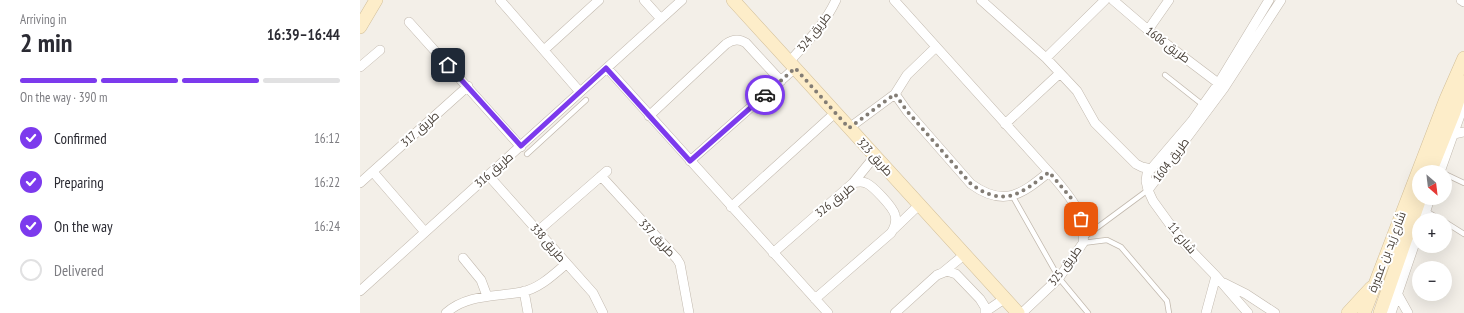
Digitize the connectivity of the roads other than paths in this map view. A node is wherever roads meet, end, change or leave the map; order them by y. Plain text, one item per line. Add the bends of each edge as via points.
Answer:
1 (376, 0) edge
2 (500, 0) edge
3 (599, 0) edge
4 (644, 0) edge
5 (682, 0) edge
6 (734, 0) edge
7 (836, 0) edge
8 (894, 0) edge
9 (981, 0) edge
10 (1105, 0) edge
11 (1113, 0) edge
12 (1169, 0) edge
13 (1269, 0) edge
14 (1282, 0) edge
15 (1460, 0) edge
16 (1464, 2) edge
17 (660, 19) junction
18 (409, 22) dead end
19 (360, 26) edge
20 (1148, 30) junction
21 (936, 47) junction
22 (380, 50) dead end
23 (544, 50) junction
24 (1046, 58) junction
25 (1464, 58) edge
26 (792, 65) junction
27 (360, 67) edge
28 (606, 68) junction
29 (1060, 73) junction
30 (1165, 75) dead end
31 (781, 81) junction
32 (1464, 82) edge
33 (468, 86) junction
34 (1221, 86) junction
35 (580, 92) junction
36 (895, 94) junction
37 (586, 100) dead end
38 (1464, 104) edge
39 (1203, 106) junction
40 (835, 113) junction
41 (649, 116) junction
42 (1460, 117) junction
43 (1005, 124) junction
44 (1464, 127) edge
45 (849, 128) junction
46 (1464, 132) edge
47 (1454, 134) junction
48 (524, 150) junction
49 (875, 156) junction
50 (690, 161) junction
51 (1433, 165) edge
52 (1443, 165) edge
53 (1151, 169) junction
54 (373, 172) junction
55 (1049, 172) junction
56 (488, 175) junction
57 (1452, 177) edge
58 (360, 183) edge
59 (853, 183) junction
60 (1464, 183) edge
61 (1148, 190) junction
62 (1012, 196) junction
63 (919, 205) junction
64 (1418, 205) edge
65 (1428, 205) edge
66 (731, 207) junction
67 (1426, 211) joint
68 (1429, 213) edge
69 (1452, 226) edge
70 (894, 229) junction
71 (538, 231) junction
72 (425, 232) junction
73 (1464, 234) edge
74 (1083, 241) junction
75 (1412, 252) edge
76 (773, 253) junction
77 (964, 255) junction
78 (463, 258) dead end
79 (566, 264) junction
80 (942, 273) junction
81 (1059, 278) junction
82 (1218, 279) junction
83 (1374, 283) junction
84 (360, 291) edge
85 (524, 291) junction
86 (1398, 295) junction
87 (487, 296) junction
88 (815, 299) junction
89 (1004, 299) junction
90 (1407, 312) edge
91 (446, 313) edge
92 (528, 313) edge
93 (603, 313) edge
94 (689, 313) edge
95 (828, 313) edge
96 (895, 313) edge
97 (985, 313) edge
98 (1018, 313) edge
99 (1022, 313) edge
100 (1088, 313) edge
101 (1168, 313) edge
102 (1206, 313) edge
103 (1248, 313) edge
104 (1275, 313) edge
105 (1348, 313) edge
106 (1364, 313) edge
107 (1380, 313) edge
108 (1391, 313) edge

1 - 19 street
2 - 23 street
3 - 23 street
4 - 17 street
5 - 17 street, طريق 316
6 - 26 street, طريق 323
7 - 26 street, طريق 324 via 828,17
8 - 21 street, طريق 325
9 - 24 street
10 - 24 street
11 - 20 street, طريق 1606
12 - 20 street
13 - 34 street, طريق 1604
14 - 34 street, طريق 1604
15 - 16 street
17 - 28 street, طريق 316
18 - 33 street
20 - 34 street, طريق 1606
21 - 36 street via 907,75
21 - 43 street, طريق 325
22 - 27 street
23 - 35 street
24 - 29 street
25 - 83 street, شارع زيد بن عميرة
26 - 31 street, طريق 324
26 - 40 street, طريق 323
28 - 35 street, طريق 316
28 - 41 street
29 - 43 street
29 - 53 street via 1081,95 1095,123 1136,164
30 - 39 lane
31 - 41 street via 746,43 733,40
31 - 50 street, طريق 324
32 - 51 street
33 - 48 street
33 - 54 street, طريق 317
34 - 39 street, طريق 1604
34 - 61 street, طريق 1604
35 - 48 street, طريق 316
36 - 45 street
36 - 62 street via 971,184 982,192 994,196
37 - 48 lane
38 - 42 street
39 - 53 street, طريق 1604
40 - 45 street, طريق 323
40 - 66 street
41 - 50 street
42 - 44 street
42 - 47 street
43 - 55 street, طريق 325
45 - 49 street, طريق 323
46 - 47 street
47 - 52 street
48 - 56 street, طريق 316
49 - 59 street
49 - 63 street, طريق 323
50 - 66 street
53 - 61 street, طريق 1604 via 1147,174
54 - 58 street, طريق 317
54 - 72 street
55 - 62 street via 1030,187
55 - 74 street, طريق 325 via 1077,208
56 - 71 street, طريق 338
56 - 72 street, طريق 316
57 - 60 lane
59 - 70 street, طريق 326 via 862,182 871,186 891,207 896,220
59 - 76 street, طريق 326
61 - 74 lane
61 - 82 street, شارع 11 via 1182,241
62 - 81 lane
63 - 70 street
63 - 77 street, طريق 323
64 - 107 street, شارع زيد بن عميرة
65 - 67 street
66 - 76 street
67 - 68 lane
69 - 73 lane
70 - 88 street
71 - 79 street, طريق 338
71 - 94 street, طريق 337 via 604,174 677,259
72 - 84 street, طريق 316
74 - 81 street, طريق 325
74 - 101 lane via 1107,240 1121,247 1167,300
75 - 86 street
76 - 88 street
77 - 80 street
77 - 89 street, طريق 323
78 - 87 street via 481,280
79 - 85 street via 546,281
79 - 93 street, طريق 338 via 593,293
80 - 96 street
80 - 97 street via 947,271 956,274 980,299 985,307
81 - 99 street, طريق 325
81 - 100 lane
82 - 102 street
82 - 103 street, شارع 11
82 - 104 street, شارع 11
83 - 105 street
83 - 106 street, شارع زيد بن عميرة
85 - 87 street
85 - 92 street
86 - 90 street
86 - 108 street
87 - 91 street via 458,305
88 - 95 street
89 - 97 street
89 - 98 street, طريق 323
90 - 108 street via 1398,310

